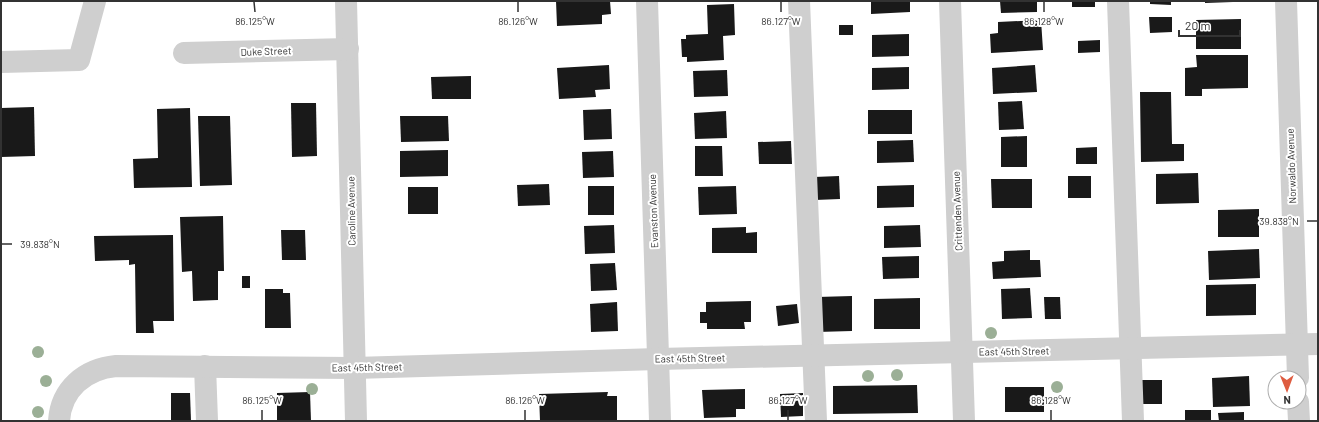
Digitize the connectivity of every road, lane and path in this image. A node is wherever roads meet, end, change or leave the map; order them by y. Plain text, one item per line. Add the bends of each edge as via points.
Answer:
1 (95, 1) edge
2 (346, 1) edge
3 (647, 1) edge
4 (799, 1) edge
5 (950, 1) edge
6 (1118, 1) edge
7 (1286, 1) edge
8 (348, 49) junction
9 (184, 53) dead end
10 (1, 62) edge
11 (1297, 344) junction
12 (1318, 344) edge
13 (1130, 348) junction
14 (961, 352) junction
15 (814, 355) junction
16 (658, 359) junction
17 (205, 366) junction
18 (354, 368) junction
19 (1298, 370) edge
20 (1298, 410) edge
21 (59, 421) edge
22 (207, 421) edge
23 (356, 421) edge
24 (660, 421) edge
25 (816, 421) edge
26 (964, 421) edge
27 (1133, 421) edge
28 (1299, 421) edge

1 - 10 street via 79,60
2 - 8 street, Caroline Avenue
3 - 16 street, Evanston Avenue
4 - 15 street
5 - 14 street, Crittenden Avenue
6 - 13 street
7 - 11 street, Norwaldo Avenue
8 - 9 street, Duke Street
8 - 18 street, Caroline Avenue
11 - 12 street, East 45th Street
11 - 13 street, East 45th Street
11 - 19 street, Norwaldo Avenue
13 - 14 street, East 45th Street
13 - 27 street
14 - 15 street, East 45th Street
14 - 26 street, Crittenden Avenue
15 - 16 street, East 45th Street
15 - 25 street
16 - 18 street, East 45th Street
16 - 24 street, Evanston Avenue
17 - 18 street, East 45th Street
17 - 21 street, East 45th Street via 104,367 77,381 70,389 61,408
17 - 22 street
18 - 23 street, Caroline Avenue
20 - 28 street

